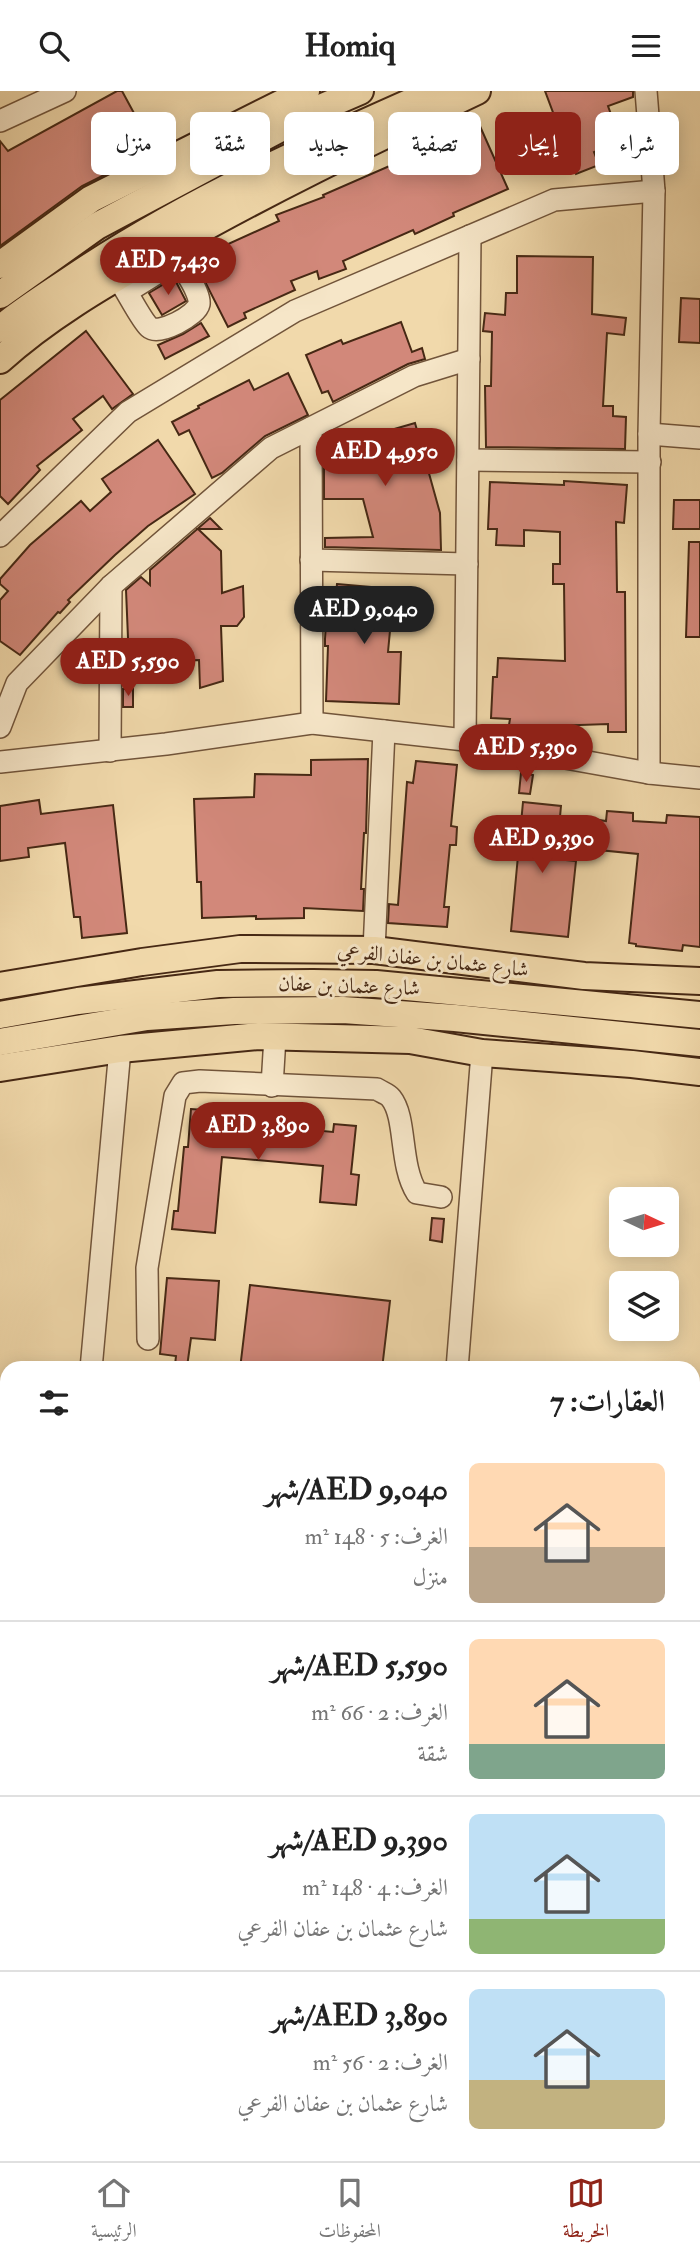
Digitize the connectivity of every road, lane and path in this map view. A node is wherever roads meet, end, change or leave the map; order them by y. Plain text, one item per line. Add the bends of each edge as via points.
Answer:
1 (65, 91) edge
2 (306, 91) edge
3 (360, 91) edge
4 (436, 91) edge
5 (477, 91) edge
6 (646, 91) edge
7 (0, 121) edge
8 (654, 191) junction
9 (470, 236) junction
10 (173, 254) junction
11 (0, 265) edge
12 (122, 284) junction
13 (0, 295) edge
14 (0, 330) edge
15 (468, 359) junction
16 (0, 360) edge
17 (311, 428) junction
18 (649, 434) junction
19 (700, 438) edge
20 (468, 460) junction
21 (650, 462) junction
22 (0, 536) edge
23 (311, 559) junction
24 (467, 564) junction
25 (110, 586) junction
26 (312, 723) junction
27 (0, 727) edge
28 (384, 731) junction
29 (465, 740) junction
30 (110, 751) junction
31 (0, 762) edge
32 (649, 773) junction
33 (700, 778) edge
34 (374, 950) junction
35 (700, 981) edge
36 (0, 986) edge
37 (0, 1015) edge
38 (700, 1015) edge
39 (275, 1037) junction
40 (0, 1042) edge
41 (700, 1044) edge
42 (120, 1048) junction
43 (482, 1053) junction
44 (0, 1067) edge
45 (700, 1072) edge
46 (272, 1086) junction
47 (442, 1197) dead end
48 (148, 1339) dead end
49 (92, 1361) edge
50 (458, 1361) edge

1 - 7 street
2 - 11 main road via 91,199
3 - 13 main road via 309,113 97,226
4 - 14 main road via 192,205 106,255
5 - 10 main road via 269,191
6 - 8 street
8 - 9 street via 554,199
8 - 18 street
9 - 15 street
9 - 22 street via 295,311 128,412
10 - 12 main road
10 - 12 street via 198,296 195,311 155,331
12 - 16 main road via 19,343
15 - 17 street via 414,376
15 - 20 street
17 - 23 street
17 - 25 street via 271,448
18 - 19 street
18 - 21 street
20 - 21 street
20 - 24 street
21 - 32 street
23 - 24 street
23 - 26 street
24 - 29 street
25 - 27 street via 18,683
25 - 30 street
26 - 28 street
26 - 30 street
28 - 29 street
28 - 34 street
29 - 32 street
30 - 31 street
32 - 33 street
34 - 35 main road, شارع عثمان بن عفان الفرعي via 584,976
34 - 36 main road, شارع عثمان بن عفان الفرعي via 240,949
37 - 38 main road, شارع عثمان بن عفان via 218,983 286,983 376,984
39 - 42 main road
39 - 43 main road via 410,1040
39 - 46 street
40 - 41 main road, شارع عثمان بن عفان via 147,1017 343,1010
42 - 44 main road
42 - 49 street
43 - 45 main road
43 - 50 street
46 - 47 street via 377,1089 390,1096 410,1182 417,1193
46 - 48 street via 200,1081 179,1086 147,1268

